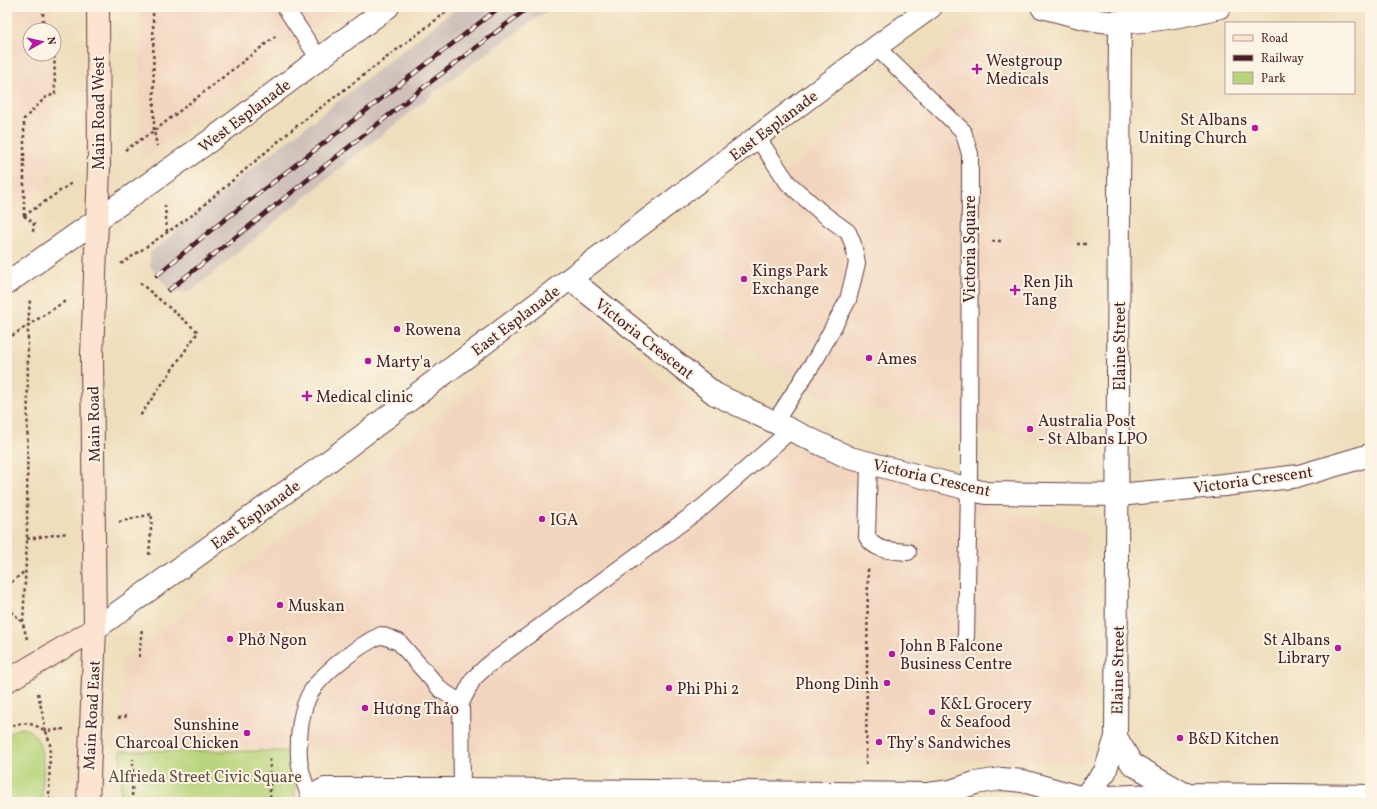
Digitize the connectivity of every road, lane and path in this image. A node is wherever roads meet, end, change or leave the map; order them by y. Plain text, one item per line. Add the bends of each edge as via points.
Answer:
1 (43, 7) edge
2 (98, 7) edge
3 (153, 7) edge
4 (285, 7) edge
5 (453, 7) edge
6 (931, 7) edge
7 (1042, 7) edge
8 (1220, 7) edge
9 (387, 8) edge
10 (294, 21) junction
11 (43, 22) edge
12 (1120, 23) junction
13 (876, 47) junction
14 (319, 59) junction
15 (54, 62) edge
16 (757, 137) junction
17 (98, 219) junction
18 (1077, 244) dead end
19 (1088, 244) dead end
20 (32, 266) junction
21 (570, 279) junction
22 (95, 282) junction
23 (7, 283) edge
24 (140, 283) dead end
25 (28, 326) junction
26 (7, 339) edge
27 (140, 416) dead end
28 (783, 426) junction
29 (1370, 455) edge
30 (869, 463) junction
31 (969, 489) junction
32 (1118, 495) junction
33 (869, 541) junction
34 (908, 552) dead end
35 (26, 571) junction
36 (7, 586) edge
37 (7, 607) edge
38 (95, 629) junction
39 (966, 637) dead end
40 (7, 681) edge
41 (461, 702) junction
42 (7, 728) edge
43 (1116, 738) junction
44 (133, 759) dead end
45 (270, 759) dead end
46 (866, 764) dead end
47 (462, 789) junction
48 (1185, 794) junction
49 (1370, 796) edge
50 (1293, 799) edge
51 (1081, 800) edge
52 (49, 802) edge
53 (88, 802) edge
54 (132, 802) edge
55 (270, 802) edge
56 (311, 802) edge

1 - 11 path
2 - 17 main road, Main Road West
3 - 10 path via 154,131
4 - 10 lane
5 - 22 path via 294,128 191,216
6 - 13 street, East Esplanade
7 - 12 street via 1085,18
8 - 12 street
9 - 14 street, West Esplanade
10 - 14 lane
12 - 32 street, Elaine Street
13 - 16 street, East Esplanade
13 - 31 lane, Victoria Square via 963,132 970,154
14 - 17 street, West Esplanade via 211,140
15 - 20 path via 55,95 47,96 24,119 24,216 34,223
16 - 21 street, East Esplanade
16 - 28 lane via 788,183 848,232 857,262 848,300
17 - 20 street, West Esplanade
17 - 22 main road, Main Road
18 - 19 path
20 - 23 street, West Esplanade
20 - 25 path
21 - 28 street, Victoria Crescent via 715,394
21 - 38 street, East Esplanade via 325,464
22 - 25 path
22 - 38 main road, Main Road via 92,356
24 - 27 path via 198,332
25 - 26 path
25 - 35 path
28 - 30 street, Victoria Crescent via 850,458
28 - 41 lane via 703,507 488,665 473,679
29 - 32 street, Victoria Crescent via 1298,476
30 - 31 street, Victoria Crescent
30 - 33 lane
31 - 32 street, Victoria Crescent via 986,493
31 - 39 lane, Victoria Square
32 - 43 street, Elaine Street
33 - 34 lane via 878,549
33 - 46 path
35 - 36 path
35 - 37 path via 23,624
38 - 40 main road
38 - 53 main road, Main Road East
41 - 47 lane
41 - 56 lane via 441,690 399,642 381,635 368,641 315,685 306,700 300,730 299,758
42 - 52 path via 21,722 34,724 46,731 50,744
43 - 48 street via 1132,764
43 - 51 street, Elaine Street via 1105,772
44 - 54 path
45 - 55 path
47 - 51 street via 928,794 1002,779 1023,781
47 - 56 street via 325,789 315,794
48 - 50 street
48 - 51 street
49 - 50 street

